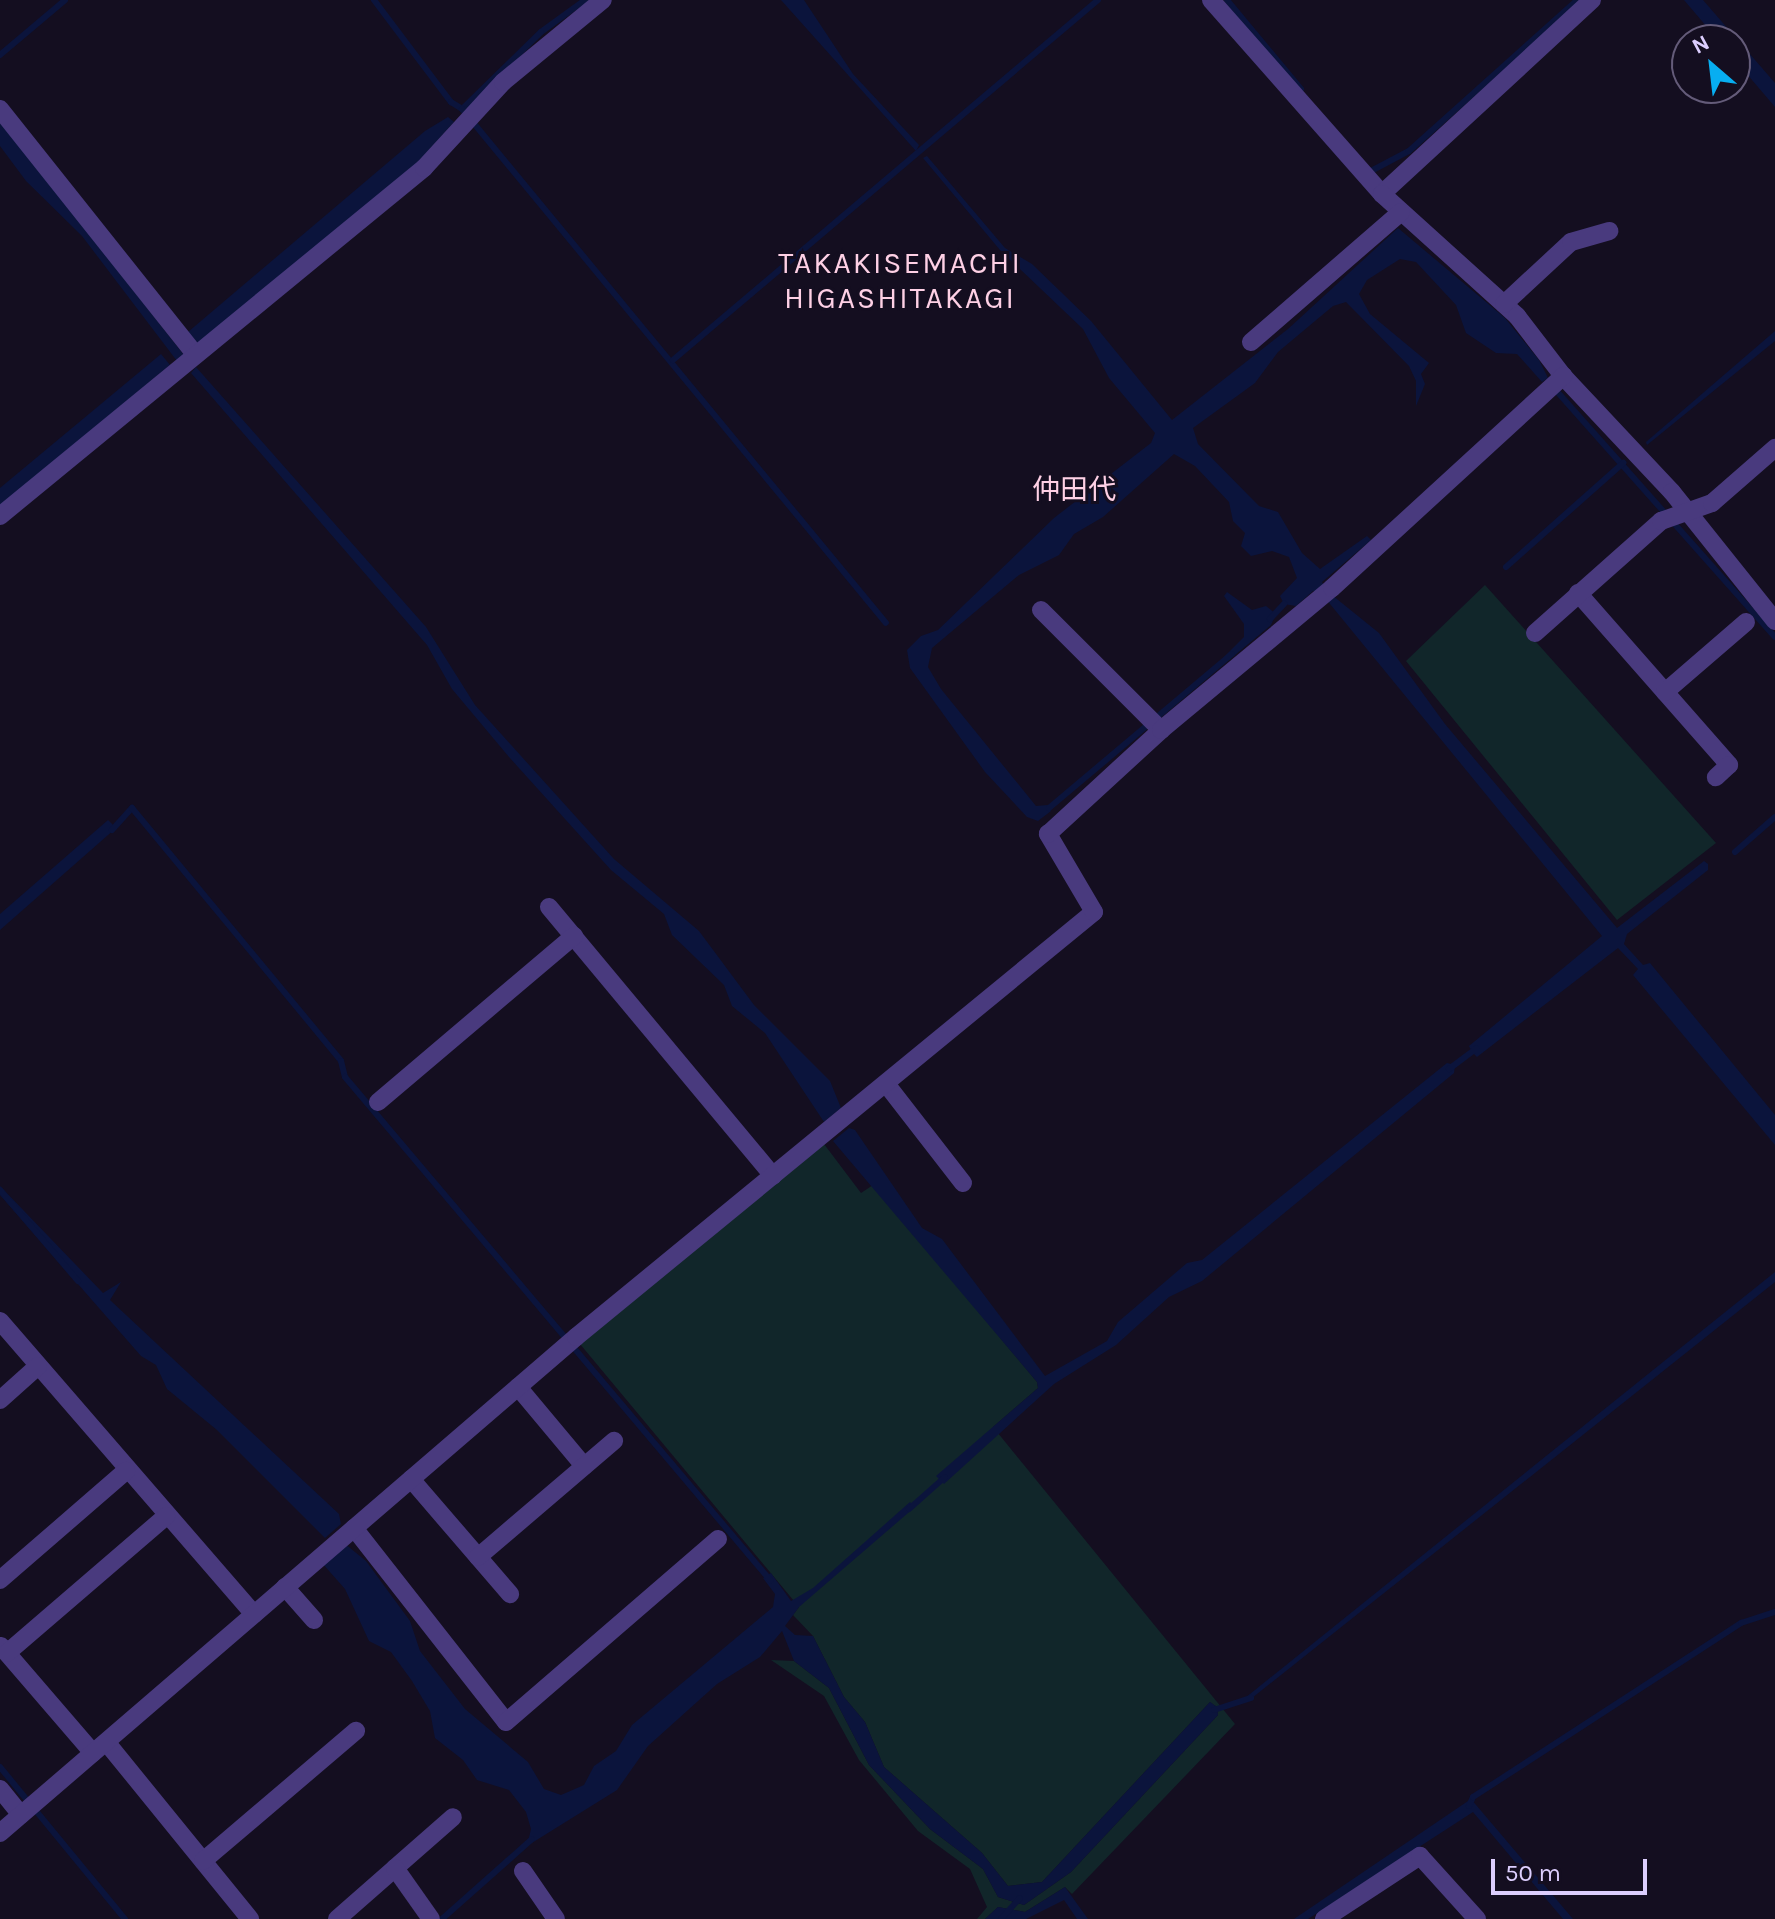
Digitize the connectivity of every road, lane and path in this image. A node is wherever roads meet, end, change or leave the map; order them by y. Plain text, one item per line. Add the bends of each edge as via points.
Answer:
1 (603, 0) edge
2 (1211, 0) edge
3 (1592, 0) edge
4 (0, 109) edge
5 (1382, 194) junction
6 (1401, 212) junction
7 (1609, 231) dead end
8 (1504, 304) junction
9 (1251, 342) dead end
10 (188, 359) junction
11 (1563, 376) junction
12 (1775, 448) edge
13 (1683, 510) junction
14 (0, 516) edge
15 (1578, 593) junction
16 (1041, 610) dead end
17 (1775, 621) edge
18 (1746, 622) dead end
19 (1535, 633) dead end
20 (1665, 692) junction
21 (1155, 723) junction
22 (1716, 777) dead end
23 (549, 907) dead end
24 (574, 936) junction
25 (887, 1085) junction
26 (378, 1102) dead end
27 (773, 1176) junction
28 (963, 1183) dead end
29 (0, 1321) edge
30 (38, 1366) junction
31 (518, 1387) junction
32 (0, 1400) edge
33 (614, 1441) dead end
34 (584, 1466) junction
35 (126, 1471) junction
36 (411, 1479) junction
37 (166, 1516) junction
38 (342, 1539) junction
39 (718, 1539) dead end
40 (478, 1557) junction
41 (0, 1580) edge
42 (285, 1587) junction
43 (510, 1594) dead end
44 (254, 1614) junction
45 (314, 1620) dead end
46 (4, 1648) edge
47 (356, 1731) dead end
48 (100, 1748) junction
49 (0, 1789) edge
50 (28, 1809) junction
51 (453, 1817) dead end
52 (0, 1833) edge
53 (203, 1861) junction
54 (395, 1868) junction
55 (523, 1871) dead end
56 (1329, 1918) edge
57 (250, 1919) edge
58 (337, 1919) edge
59 (431, 1919) edge
60 (556, 1919) edge
61 (1477, 1919) edge

1 - 10 street via 544,45 424,168
2 - 5 street
3 - 5 street
4 - 10 street
5 - 6 street
6 - 8 street
6 - 9 street
7 - 8 street via 1571,242
8 - 11 street
10 - 14 street
11 - 13 street
11 - 21 street via 1332,588
12 - 13 street via 1712,503
13 - 15 street via 1661,521
13 - 17 street
15 - 19 street
15 - 20 street
16 - 21 street
18 - 20 street
20 - 22 street via 1729,765
21 - 25 street via 1048,834 1094,912
23 - 24 street
24 - 26 street
24 - 27 street
25 - 27 street
25 - 28 street
27 - 31 street
29 - 30 street
30 - 32 street
30 - 35 street
31 - 34 street
31 - 36 street
33 - 34 street
34 - 40 street
35 - 37 street
35 - 41 street
36 - 38 street
36 - 40 street
37 - 44 street
37 - 46 street
38 - 39 street via 506,1722
38 - 42 street
40 - 43 street
42 - 44 street
42 - 45 street
44 - 48 street
46 - 48 street
47 - 53 street
48 - 50 street
48 - 53 street
49 - 50 street
50 - 52 street
51 - 54 street
53 - 57 street
54 - 58 street
54 - 59 street
55 - 60 street
56 - 61 street via 1420,1856

